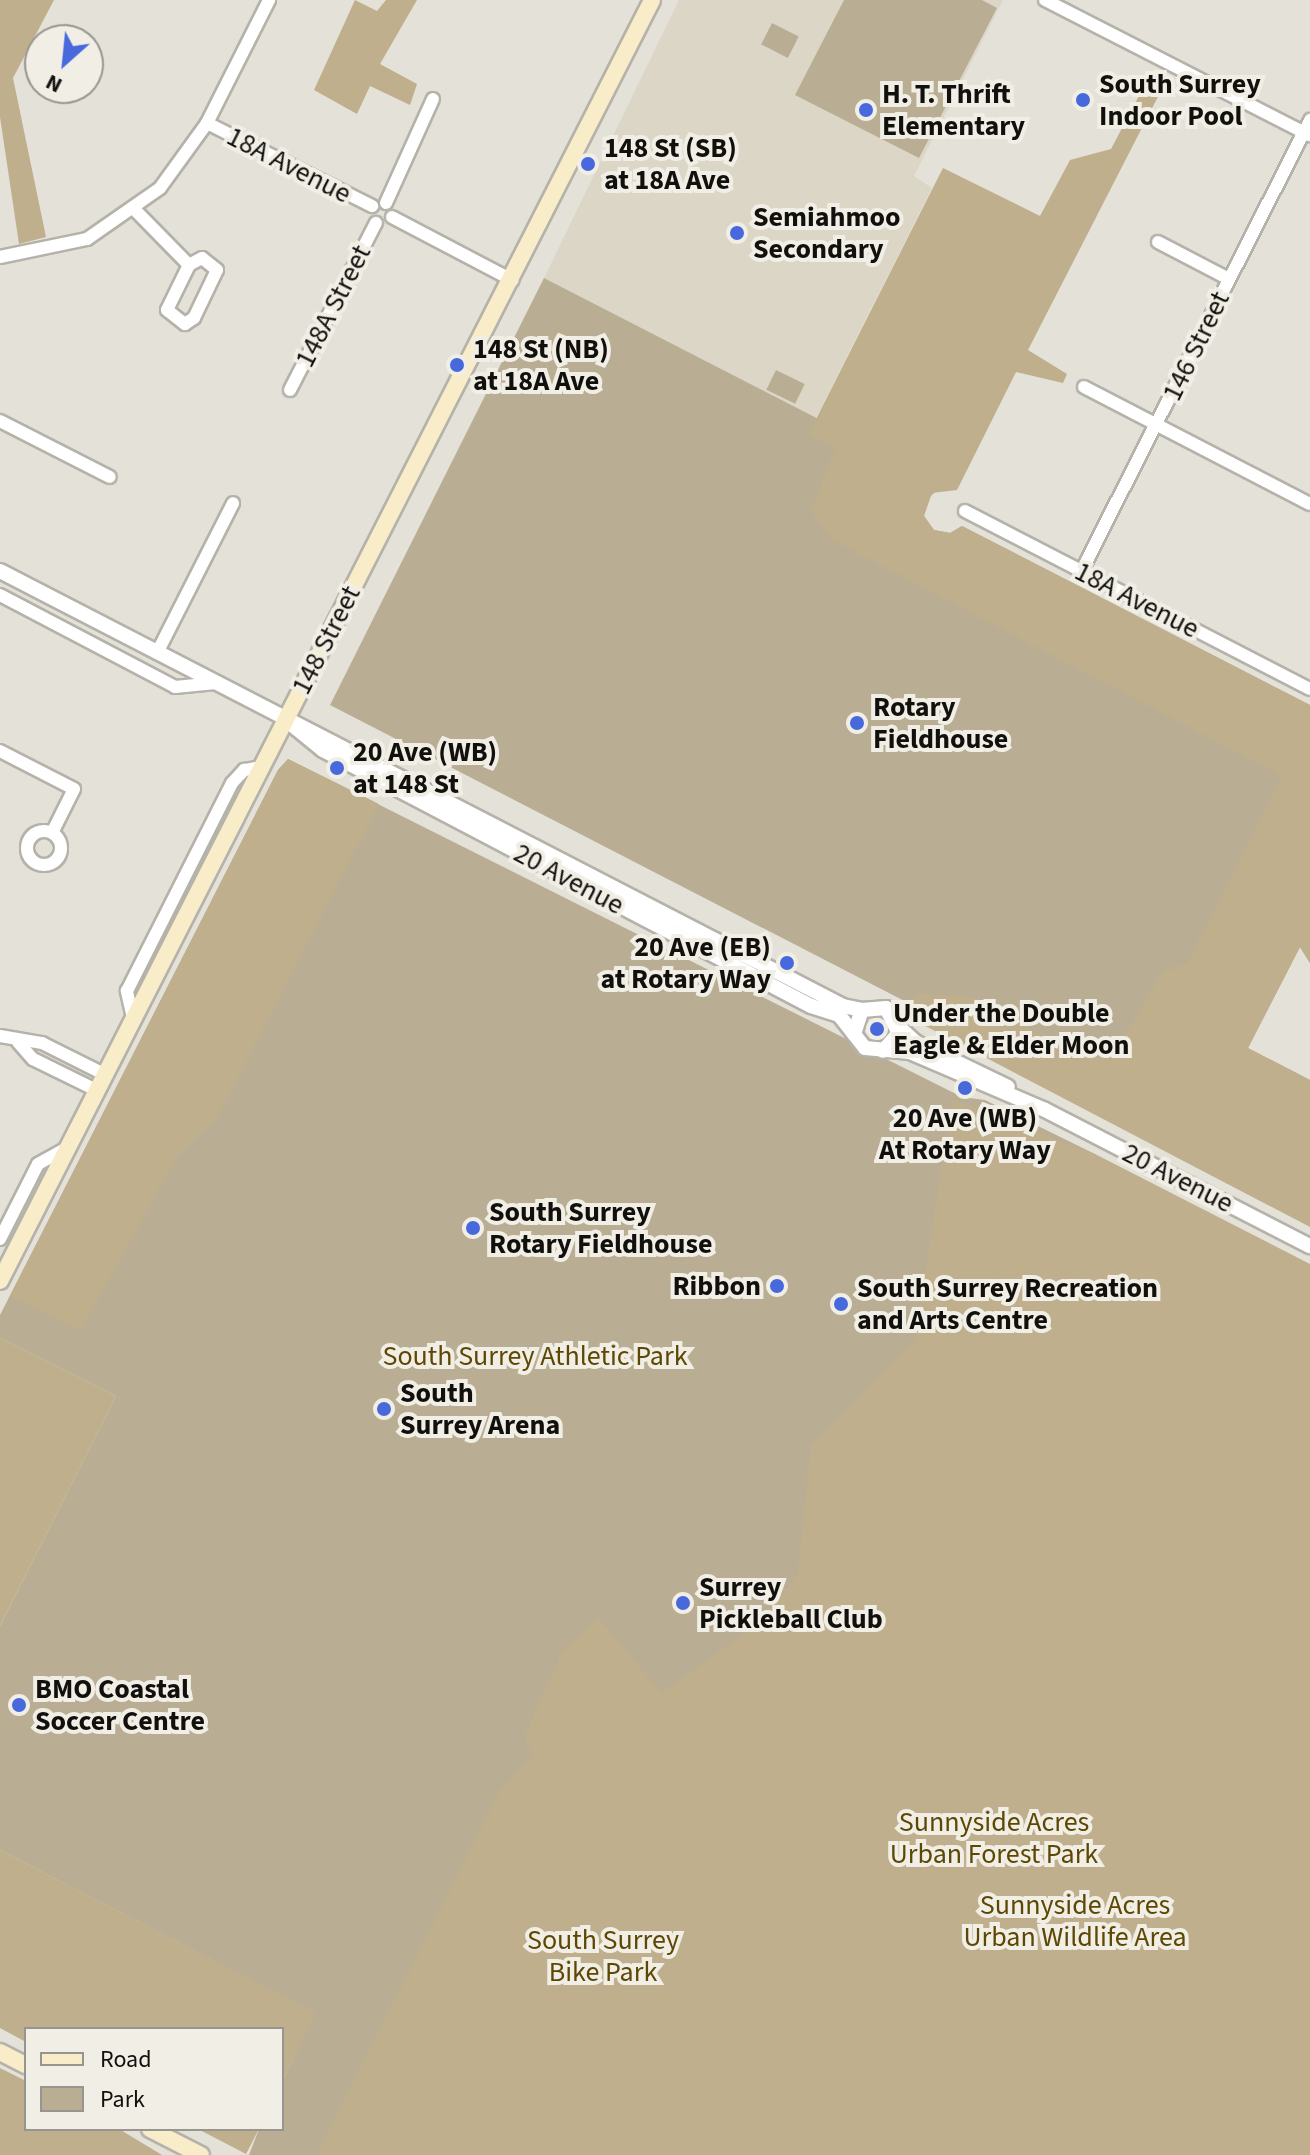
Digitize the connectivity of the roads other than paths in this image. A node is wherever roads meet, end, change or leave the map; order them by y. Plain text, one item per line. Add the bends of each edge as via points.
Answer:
1 (269, 0) edge
2 (652, 0) edge
3 (1045, 0) edge
4 (433, 99) dead end
5 (1310, 120) edge
6 (207, 123) junction
7 (1307, 134) edge
8 (386, 203) junction
9 (372, 206) junction
10 (135, 210) junction
11 (392, 217) junction
12 (376, 223) junction
13 (1158, 242) dead end
14 (0, 257) edge
15 (189, 265) junction
16 (1229, 279) junction
17 (512, 280) junction
18 (1084, 387) dead end
19 (290, 390) dead end
20 (0, 421) edge
21 (1157, 424) junction
22 (110, 477) dead end
23 (233, 503) dead end
24 (1310, 504) edge
25 (965, 511) dead end
26 (0, 571) edge
27 (1081, 572) junction
28 (0, 595) edge
29 (157, 653) junction
30 (216, 683) junction
31 (1310, 689) edge
32 (285, 719) junction
33 (0, 751) edge
34 (52, 833) dead end
35 (862, 1010) junction
36 (898, 1026) junction
37 (854, 1034) junction
38 (0, 1036) edge
39 (18, 1042) junction
40 (883, 1051) junction
41 (104, 1074) junction
42 (96, 1090) junction
43 (1045, 1110) junction
44 (67, 1148) junction
45 (0, 1239) edge
46 (1310, 1246) edge
47 (0, 1281) edge
48 (0, 2052) edge
49 (24, 2064) edge
50 (154, 2131) edge
51 (201, 2155) edge

1 - 6 street
2 - 17 main road, 148 Street
3 - 7 street
4 - 8 street
5 - 7 street, 146 Street
6 - 9 street, 18A Avenue
6 - 10 street via 182,164
7 - 16 street, 146 Street
8 - 9 street
8 - 11 street
9 - 12 street
10 - 14 street via 67,247
10 - 15 street
11 - 12 street
11 - 17 street
12 - 19 street, 148A Street
13 - 16 street
15 - 15 street via 202,258 217,270 194,318 185,324 167,310
16 - 21 street, 146 Street
17 - 32 main road, 148 Street
18 - 21 street
20 - 22 street
21 - 24 street
21 - 27 street, 146 Street
23 - 29 street
25 - 27 street, 18A Avenue
26 - 29 street, 20 Avenue
27 - 31 street, 18A Avenue
28 - 30 street via 175,687
29 - 30 street, 20 Avenue
30 - 32 street, 20 Avenue
32 - 35 street, 20 Avenue via 843,1006
32 - 37 street, 20 Avenue via 323,750 811,1006 839,1015
32 - 41 main road, 148 Street
33 - 34 street via 74,789
35 - 36 street via 886,1008
35 - 37 street
36 - 40 street via 896,1041
36 - 43 street, 20 Avenue via 915,1042
37 - 40 street via 865,1048
38 - 39 street
39 - 41 street via 42,1043
39 - 42 street via 33,1059
40 - 43 street, 20 Avenue via 910,1052
41 - 42 main road, 148 Street
42 - 44 main road, 148 Street
43 - 46 street, 20 Avenue
44 - 45 street via 38,1164
44 - 47 main road, 148 Street
48 - 49 main road
50 - 51 main road

